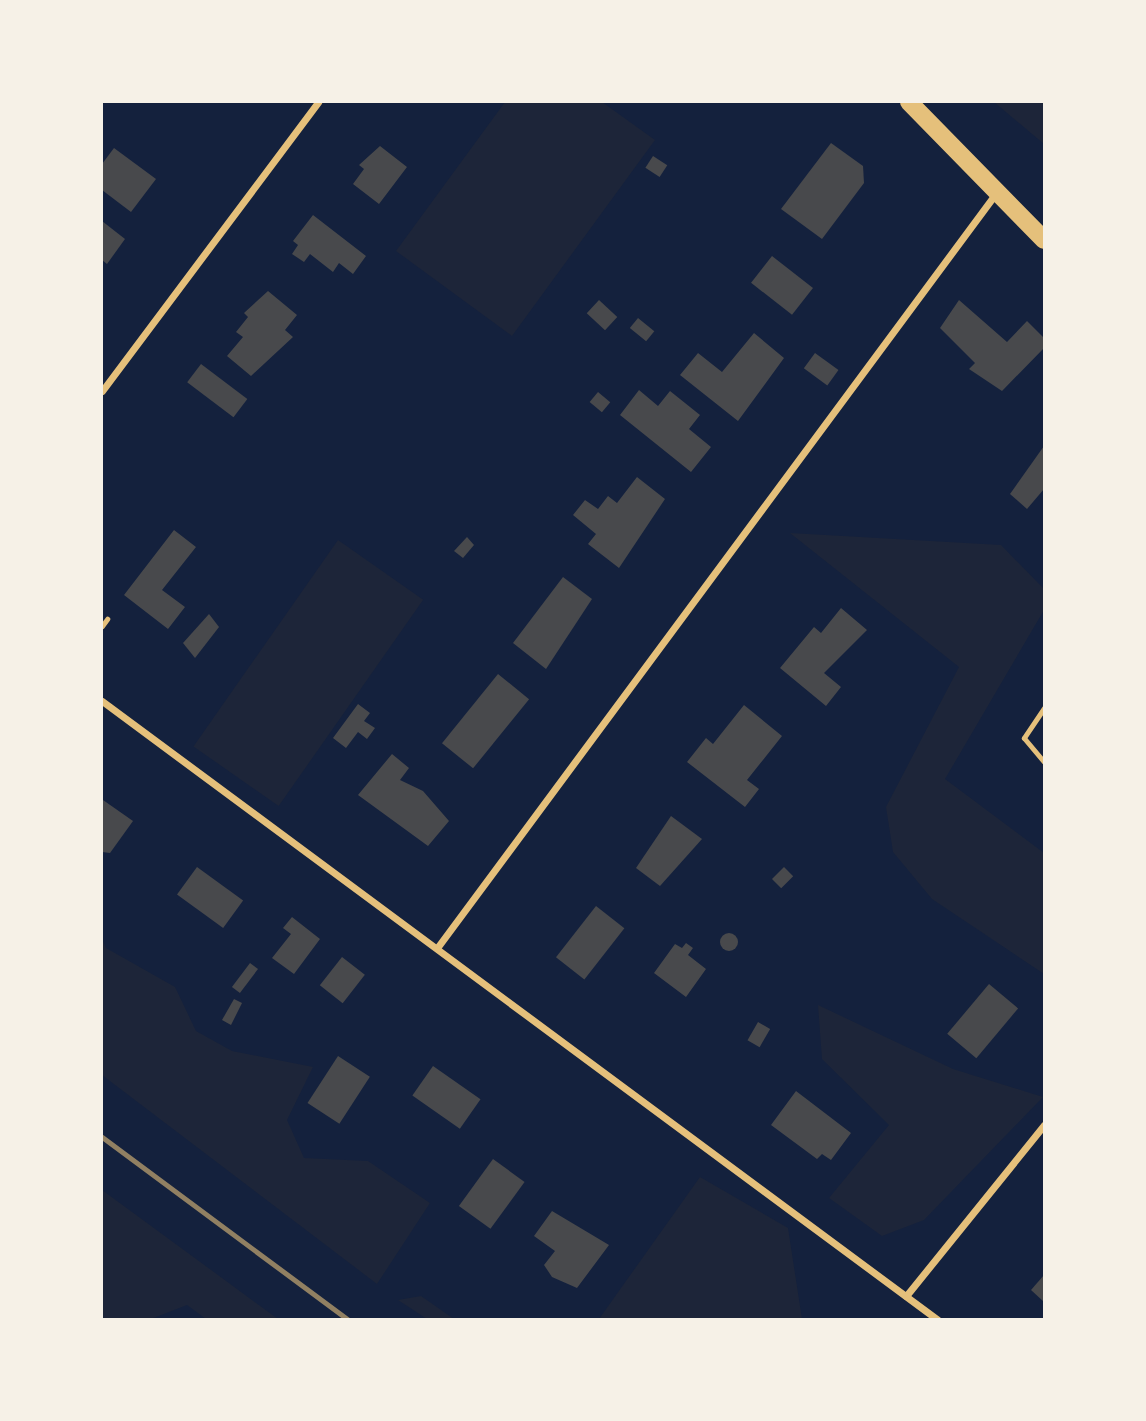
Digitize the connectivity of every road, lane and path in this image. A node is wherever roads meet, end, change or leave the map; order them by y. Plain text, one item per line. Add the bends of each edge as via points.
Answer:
1 (318, 102) edge
2 (909, 102) edge
3 (996, 193) junction
4 (1045, 240) edge
5 (102, 391) edge
6 (107, 619) dead end
7 (102, 626) edge
8 (102, 701) edge
9 (1045, 708) edge
10 (1045, 762) edge
11 (437, 948) junction
12 (1045, 1125) edge
13 (906, 1296) junction
14 (938, 1320) edge

1 - 5 street
2 - 3 main road
3 - 4 main road
3 - 11 street
6 - 7 lane
8 - 11 street
9 - 10 lane via 1024,738
11 - 13 street
12 - 13 street
13 - 14 street

